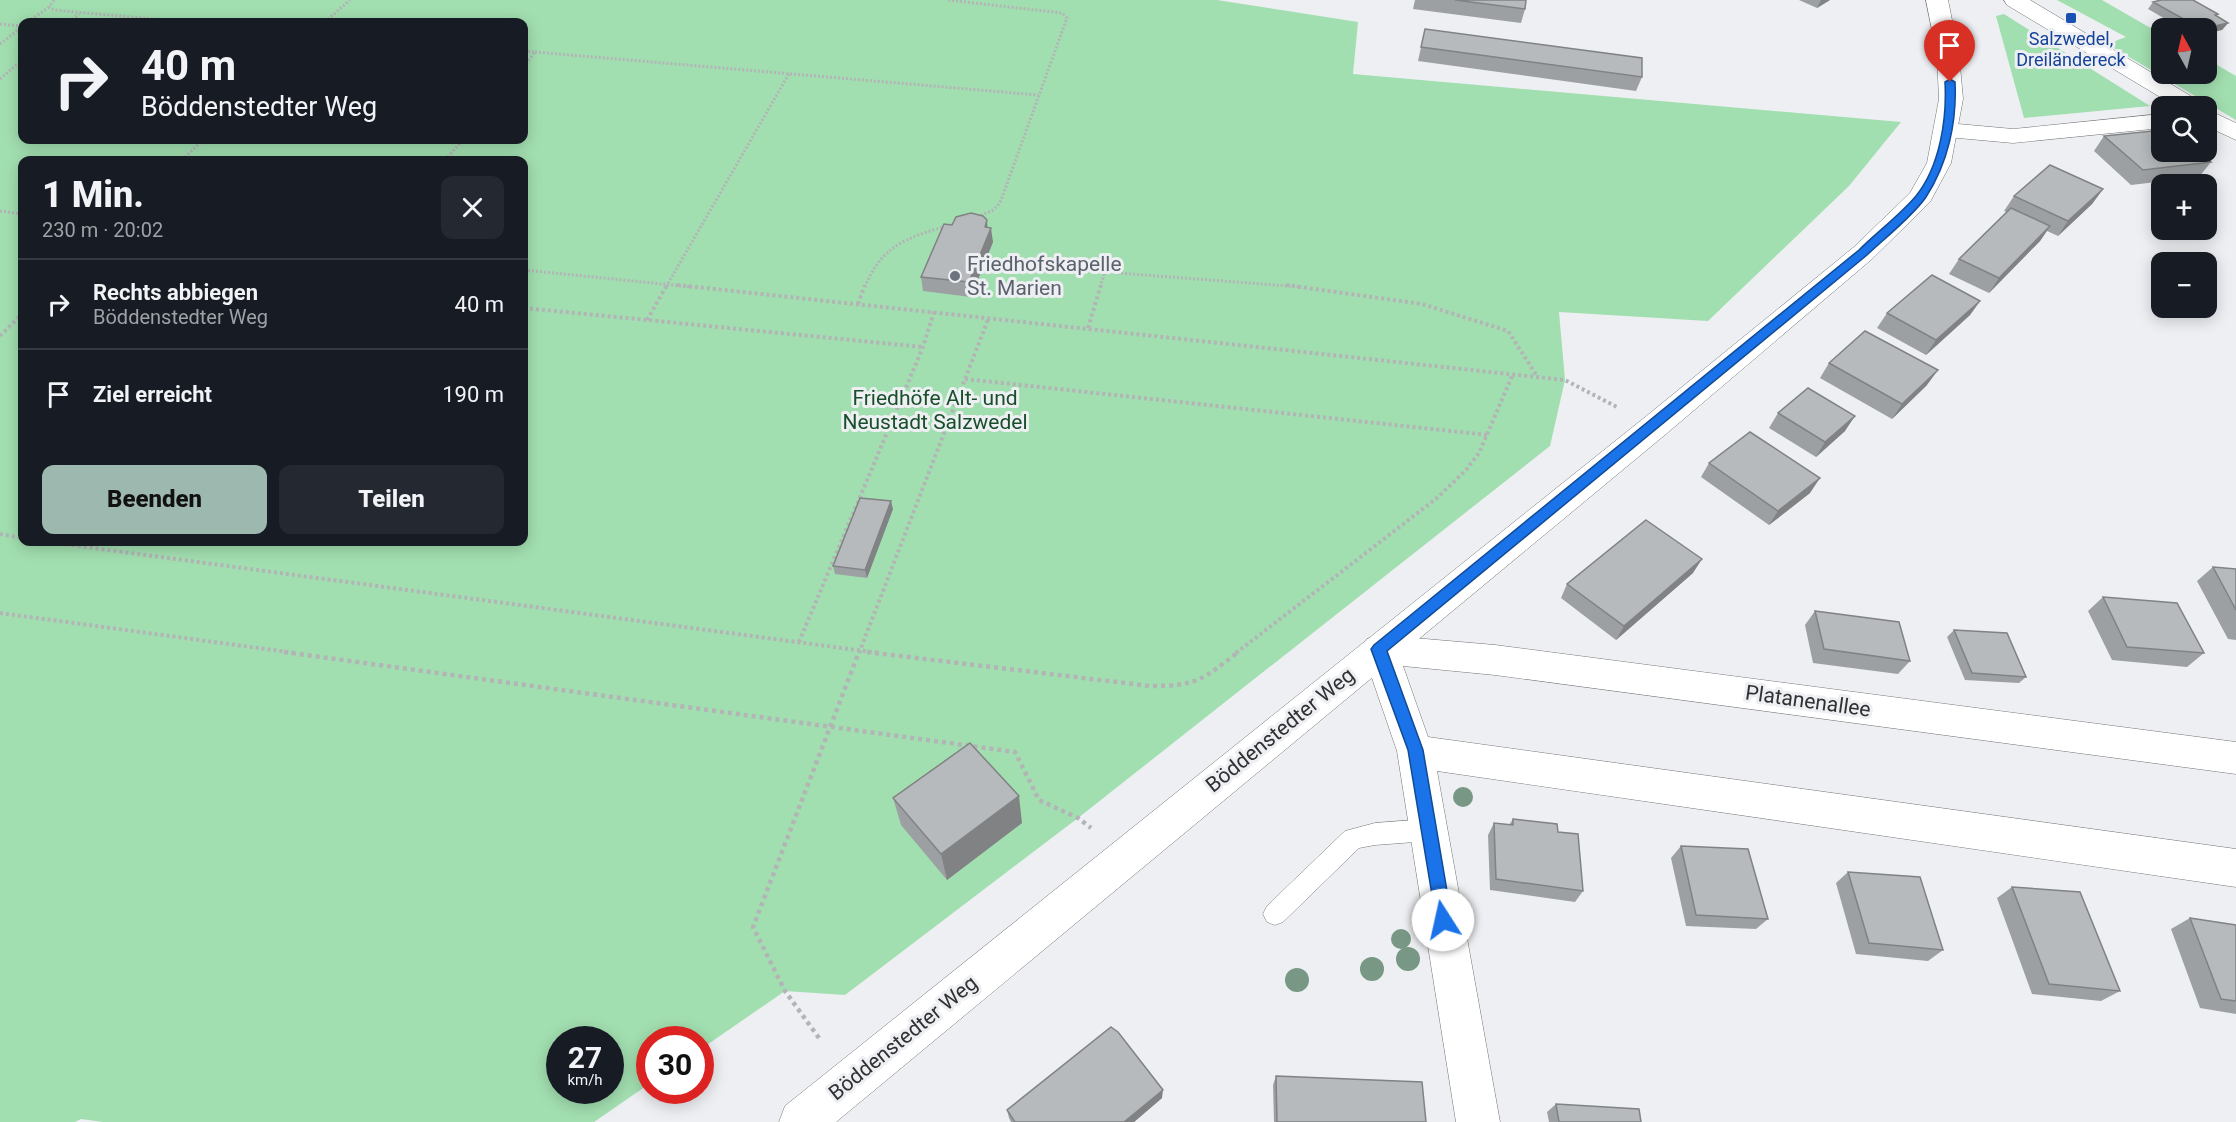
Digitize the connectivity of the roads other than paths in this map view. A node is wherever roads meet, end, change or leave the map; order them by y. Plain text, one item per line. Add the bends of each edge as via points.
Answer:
1 (1937, 0) edge
2 (2015, 0) edge
3 (2174, 96) edge
4 (2151, 122) edge
5 (2217, 122) edge
6 (1947, 130) junction
7 (2236, 133) edge
8 (1379, 649) junction
9 (1415, 750) junction
10 (2236, 758) edge
11 (1428, 830) junction
12 (2236, 868) edge
13 (1275, 914) dead end
14 (801, 1122) edge
15 (1478, 1122) edge

1 - 6 street, Böddenstedter Weg via 1948,55 1951,99
2 - 3 street
4 - 6 street via 2023,135
5 - 7 street
6 - 8 street, Böddenstedter Weg via 1939,162 1921,197 1863,253
8 - 9 street
8 - 10 street, Platanenallee via 1495,660
8 - 14 street, Böddenstedter Weg
9 - 11 street
9 - 12 street
11 - 13 lane via 1353,839
11 - 15 street

